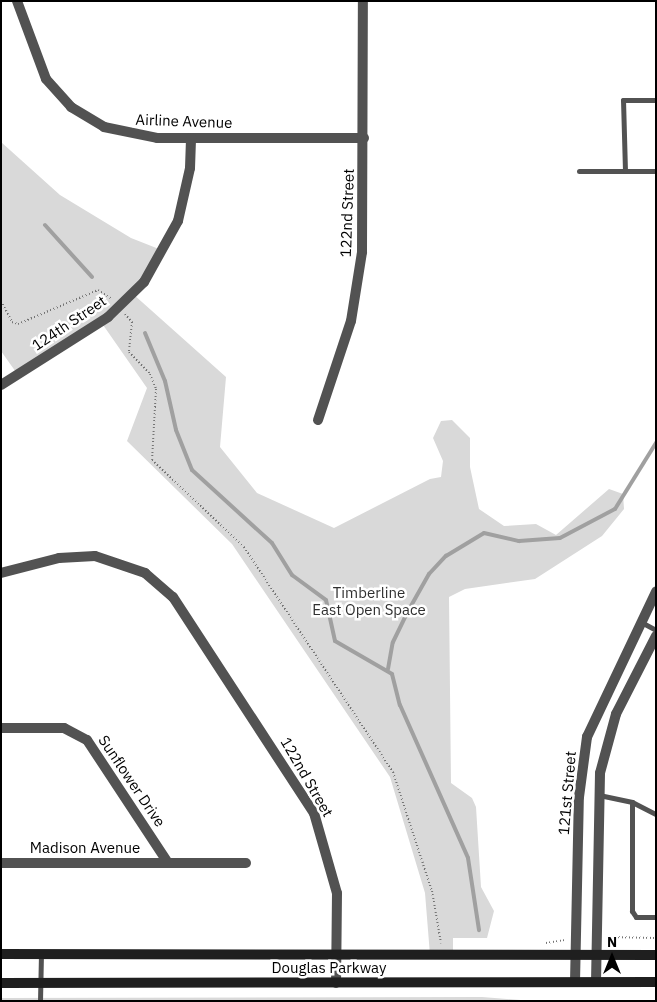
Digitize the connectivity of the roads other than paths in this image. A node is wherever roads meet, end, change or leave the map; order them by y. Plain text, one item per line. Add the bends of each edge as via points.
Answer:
1 (17, 1) edge
2 (363, 1) edge
3 (656, 100) edge
4 (190, 138) junction
5 (364, 138) junction
6 (579, 171) dead end
7 (625, 171) junction
8 (656, 171) edge
9 (1, 385) edge
10 (318, 420) dead end
11 (1, 573) edge
12 (656, 592) edge
13 (641, 622) junction
14 (656, 630) edge
15 (656, 636) edge
16 (1, 728) edge
17 (598, 795) junction
18 (632, 802) junction
19 (656, 814) edge
20 (1, 863) edge
21 (168, 863) junction
22 (246, 863) dead end
23 (656, 917) edge
24 (1, 954) edge
25 (41, 954) junction
26 (336, 954) junction
27 (656, 955) edge
28 (575, 956) junction
29 (597, 956) junction
30 (575, 982) junction
31 (596, 982) junction
32 (656, 982) edge
33 (1, 983) edge
34 (41, 983) junction
35 (336, 983) junction
36 (40, 1001) edge

1 - 4 street, Airline Avenue via 36,62 71,107 126,134
2 - 5 street, 122nd Street
3 - 7 lane via 624,100
4 - 5 street, Airline Avenue
4 - 9 street, 124th Street via 186,194 172,235 144,282 119,307
5 - 10 street, 122nd Street via 358,287
6 - 7 lane
7 - 8 lane
11 - 26 street, 122nd Street via 68,556 113,559 145,573 182,609 314,813 337,893
12 - 13 street, 121st Street
13 - 14 lane
13 - 28 street, 121st Street via 587,737 579,796
15 - 17 street, 121st Street via 616,714 606,742
16 - 21 street, Sunflower Drive via 64,728 87,740
17 - 18 lane
17 - 29 street, 121st Street
18 - 19 lane
18 - 23 lane via 632,911 636,917
20 - 21 street, Madison Avenue
21 - 22 street, Madison Avenue
24 - 25 main road, Douglas Parkway
25 - 26 main road, Douglas Parkway
25 - 34 lane
26 - 28 main road, Douglas Parkway
26 - 35 street, 122nd Street
27 - 29 main road, Douglas Parkway
28 - 29 main road, Douglas Parkway
28 - 30 street, 121st Street
29 - 31 street, 121st Street
30 - 31 main road, Douglas Parkway
30 - 35 main road, Douglas Parkway
31 - 32 main road, Douglas Parkway
33 - 34 main road, Douglas Parkway
34 - 35 main road, Douglas Parkway
34 - 36 lane

